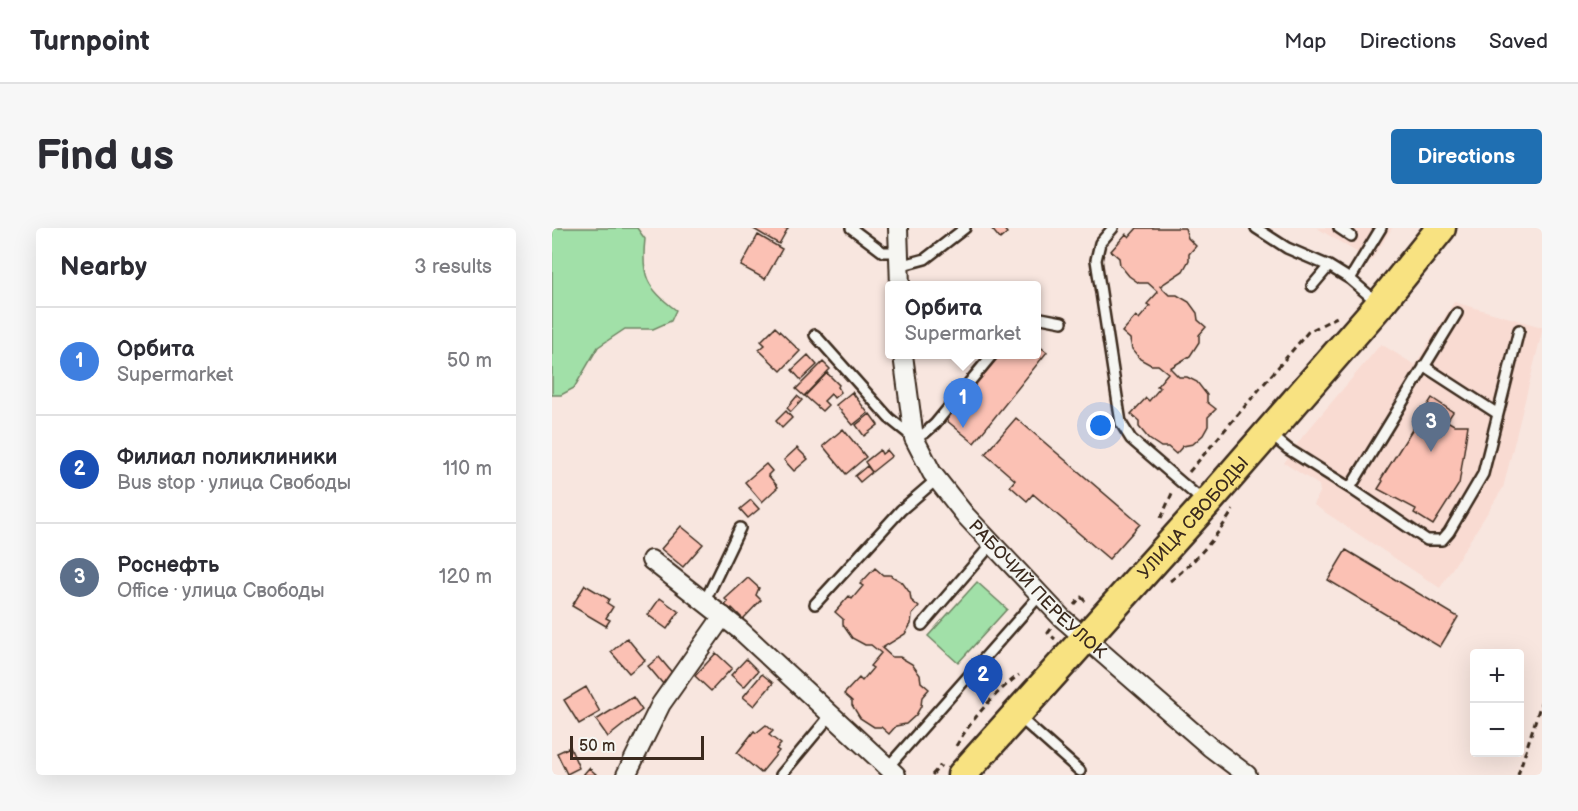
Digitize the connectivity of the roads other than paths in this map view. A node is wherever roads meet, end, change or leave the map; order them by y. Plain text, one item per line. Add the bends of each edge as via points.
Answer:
1 (851, 228) edge
2 (898, 228) edge
3 (965, 228) edge
4 (1113, 228) edge
5 (1256, 228) edge
6 (1339, 228) edge
7 (1381, 228) edge
8 (1441, 228) edge
9 (1352, 236) dead end
10 (1287, 248) junction
11 (1280, 256) dead end
12 (899, 259) junction
13 (1329, 266) junction
14 (1350, 279) junction
15 (900, 281) edge
16 (1312, 286) dead end
17 (1373, 298) junction
18 (1457, 313) dead end
19 (1041, 318) edge
20 (1062, 322) dead end
21 (1519, 330) dead end
22 (816, 335) dead end
23 (904, 359) edge
24 (988, 359) edge
25 (1425, 366) junction
26 (1498, 414) junction
27 (1269, 432) junction
28 (914, 438) junction
29 (937, 479) junction
30 (1350, 489) junction
31 (1206, 504) junction
32 (740, 528) dead end
33 (991, 545) junction
34 (651, 560) dead end
35 (1040, 595) junction
36 (705, 601) junction
37 (815, 604) dead end
38 (723, 616) junction
39 (922, 625) dead end
40 (1085, 638) junction
41 (1016, 714) junction
42 (831, 716) junction
43 (892, 771) edge
44 (1080, 771) dead end
45 (626, 775) edge
46 (781, 775) edge
47 (962, 775) edge
48 (1247, 775) edge

1 - 12 lane
2 - 12 street
3 - 12 lane via 925,259
4 - 31 lane via 1100,243 1096,260 1121,423 1131,439
5 - 10 lane
6 - 9 lane
7 - 14 lane
8 - 17 main road, УЛИЦА СВОБОДЫ via 1420,255
10 - 11 lane
10 - 13 lane
12 - 15 street
13 - 14 lane
13 - 16 lane
14 - 17 lane
17 - 27 main road, УЛИЦА СВОБОДЫ
18 - 25 lane
19 - 20 lane
21 - 26 lane
22 - 28 lane via 889,418
23 - 28 street, РАБОЧИЙ ПЕРЕУЛОК
24 - 28 lane via 935,424
25 - 26 lane via 1460,385
25 - 30 lane
26 - 30 lane via 1479,485 1442,540 1427,540
27 - 30 lane
27 - 31 main road, УЛИЦА СВОБОДЫ
28 - 29 street, РАБОЧИЙ ПЕРЕУЛОК
29 - 33 street, РАБОЧИЙ ПЕРЕУЛОК
29 - 37 lane via 901,510
31 - 40 main road, УЛИЦА СВОБОДЫ
32 - 36 lane
33 - 35 street, РАБОЧИЙ ПЕРЕУЛОК
33 - 39 lane
34 - 36 street
35 - 40 street, РАБОЧИЙ ПЕРЕУЛОК
35 - 43 lane
36 - 38 street
38 - 42 street
38 - 45 street via 667,695
40 - 41 main road, УЛИЦА СВОБОДЫ
40 - 48 street, РАБОЧИЙ ПЕРЕУЛОК
41 - 44 lane
41 - 47 main road, УЛИЦА СВОБОДЫ
42 - 43 street
42 - 46 lane

